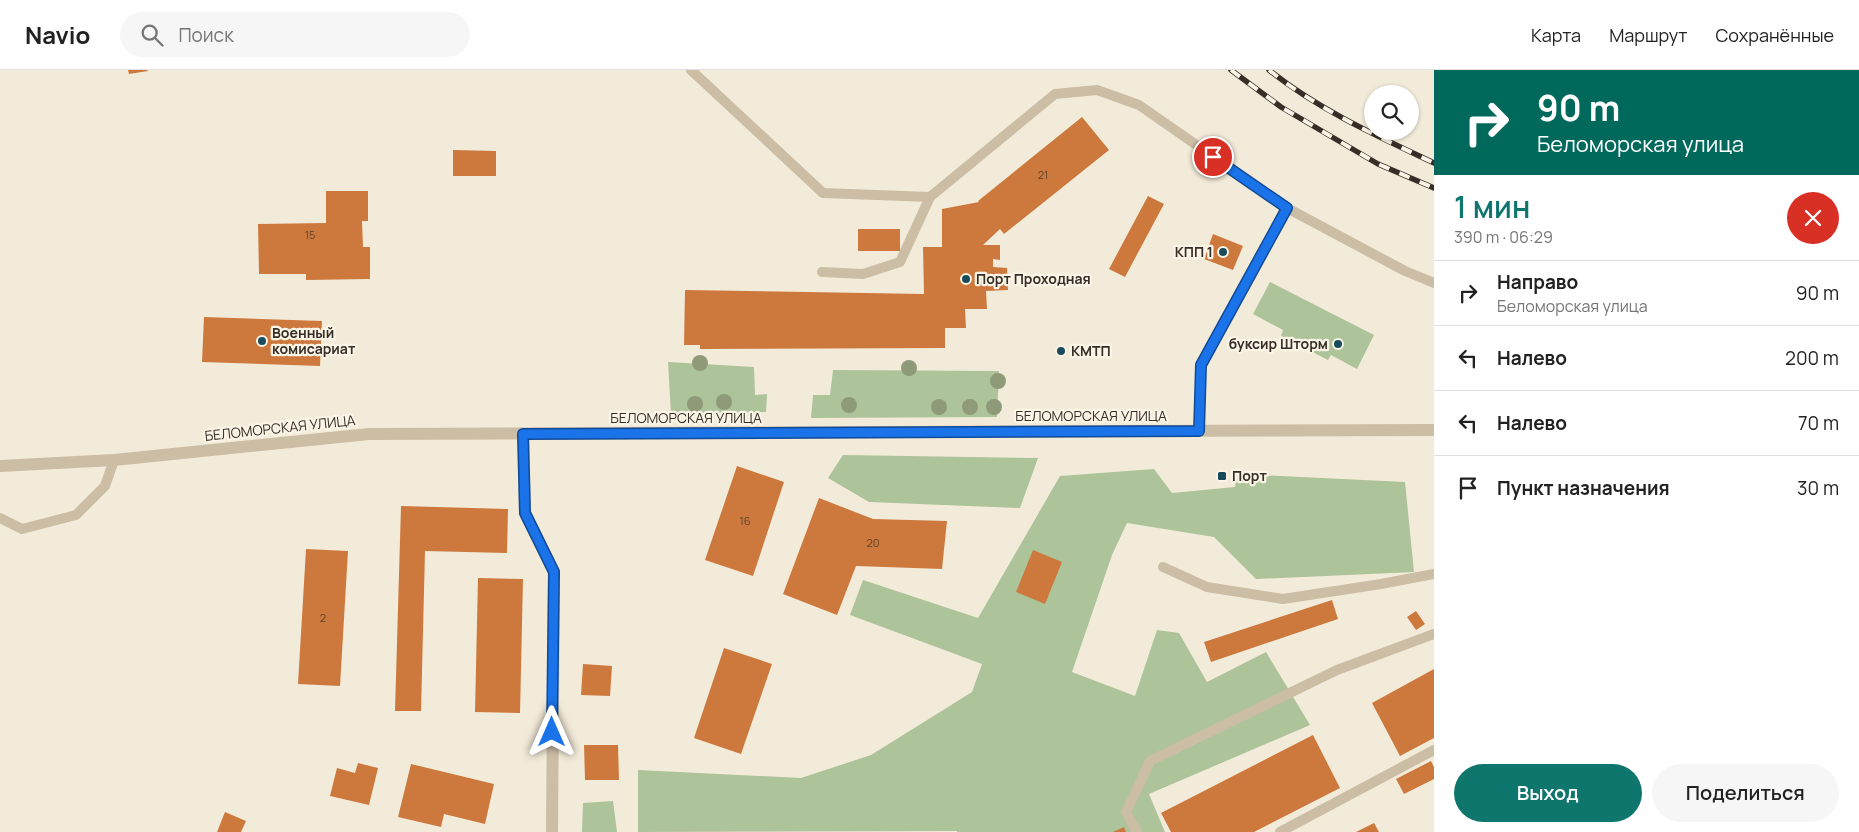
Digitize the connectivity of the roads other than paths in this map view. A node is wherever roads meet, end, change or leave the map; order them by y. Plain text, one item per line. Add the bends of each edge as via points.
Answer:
1 (691, 70) edge
2 (930, 197) junction
3 (1287, 208) junction
4 (822, 272) dead end
5 (1434, 283) edge
6 (1434, 430) edge
7 (1199, 431) junction
8 (523, 434) junction
9 (114, 460) junction
10 (0, 466) edge
11 (0, 518) edge
12 (1164, 568) dead end
13 (1434, 574) edge
14 (1434, 634) edge
15 (1434, 750) edge
16 (552, 832) edge
17 (1137, 832) edge
18 (1280, 832) edge

1 - 2 lane via 823,193
2 - 3 lane via 1055,94 1097,90 1139,105
2 - 4 lane via 900,262 863,274
3 - 5 lane
3 - 7 lane via 1201,365
6 - 7 street, БЕЛОМОРСКАЯ УЛИЦА
7 - 8 street, БЕЛОМОРСКАЯ УЛИЦА
8 - 9 street, БЕЛОМОРСКАЯ УЛИЦА via 369,434
8 - 16 street via 525,513 554,572
9 - 10 street, БЕЛОМОРСКАЯ УЛИЦА
9 - 11 lane via 105,486 76,515 22,529
12 - 13 lane via 1207,587 1283,599
14 - 17 lane via 1338,670 1150,761 1126,812
15 - 18 lane

